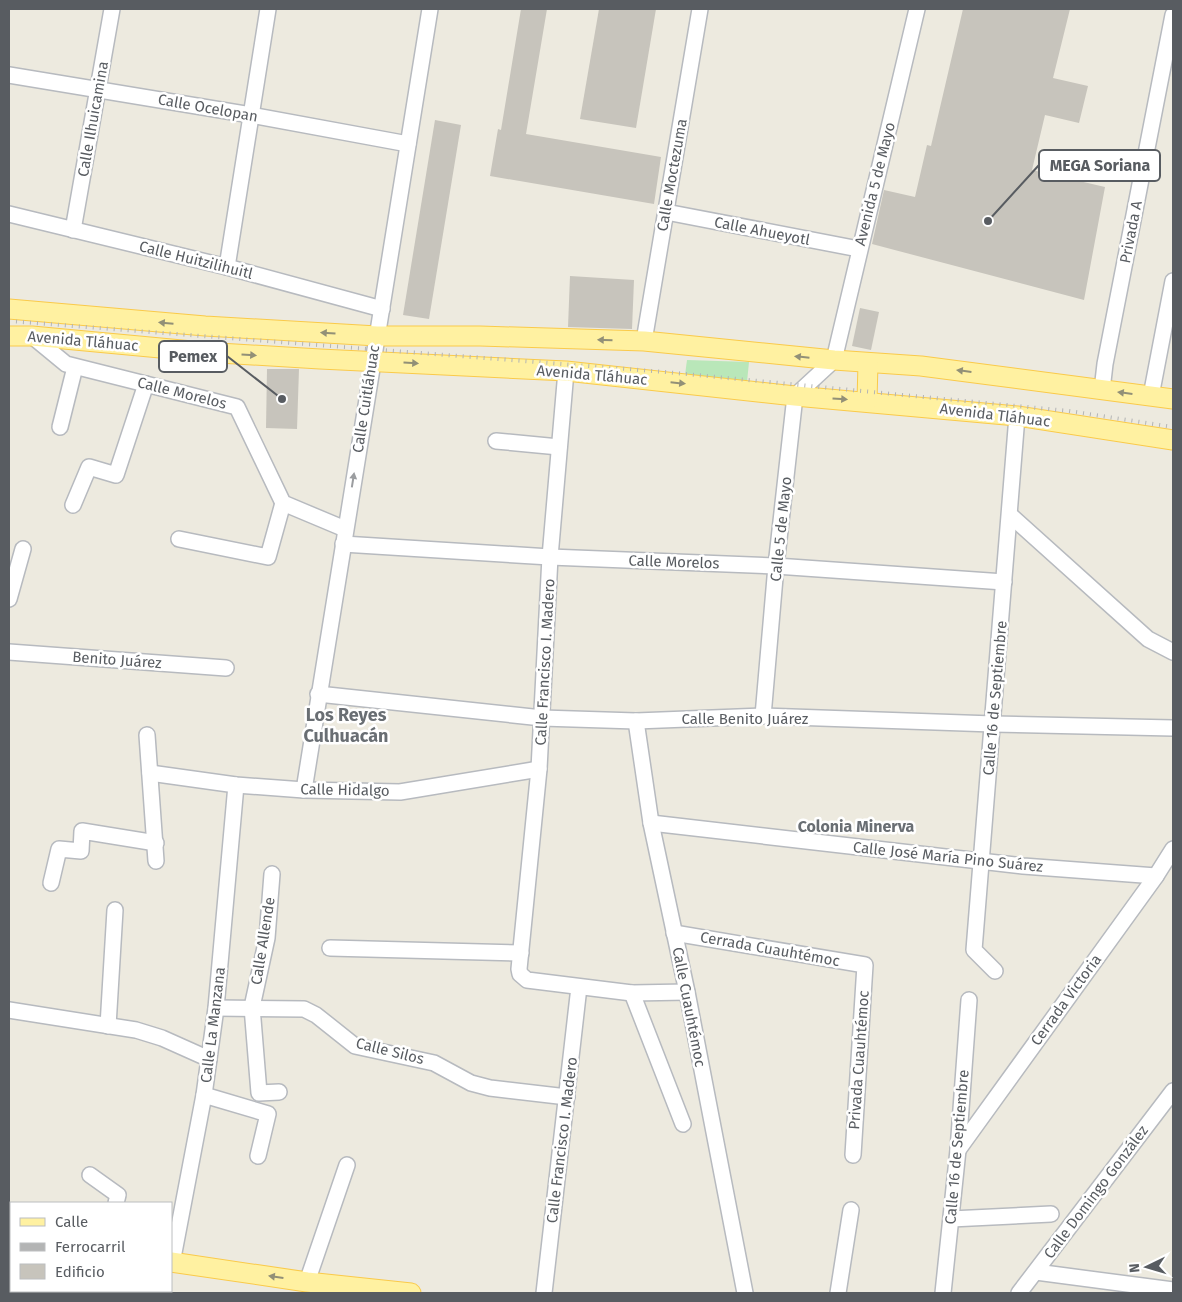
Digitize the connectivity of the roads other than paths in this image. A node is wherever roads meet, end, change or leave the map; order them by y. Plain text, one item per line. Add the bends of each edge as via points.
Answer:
1 (112, 9) edge
2 (268, 9) edge
3 (430, 9) edge
4 (700, 9) edge
5 (918, 9) edge
6 (1173, 15) edge
7 (9, 75) edge
8 (98, 90) junction
9 (250, 115) junction
10 (408, 144) junction
11 (666, 212) junction
12 (9, 214) edge
13 (74, 230) junction
14 (859, 249) junction
15 (227, 267) junction
16 (1173, 281) edge
17 (382, 309) junction
18 (9, 310) edge
19 (206, 326) junction
20 (9, 336) edge
21 (32, 336) junction
22 (377, 336) junction
23 (644, 341) junction
24 (203, 352) junction
25 (834, 360) junction
26 (372, 361) junction
27 (868, 364) junction
28 (75, 367) junction
29 (566, 371) junction
30 (146, 384) junction
31 (1102, 390) junction
32 (795, 396) junction
33 (1151, 396) junction
34 (1173, 399) edge
35 (867, 401) junction
36 (1017, 416) junction
37 (60, 427) dead end
38 (1173, 440) edge
39 (496, 442) dead end
40 (559, 447) junction
41 (283, 503) junction
42 (74, 506) dead end
43 (1010, 515) junction
44 (345, 528) junction
45 (179, 539) dead end
46 (343, 544) junction
47 (23, 549) dead end
48 (550, 557) junction
49 (776, 566) junction
50 (1004, 582) junction
51 (10, 590) edge
52 (9, 652) edge
53 (1173, 652) edge
54 (226, 668) dead end
55 (318, 694) junction
56 (763, 716) junction
57 (542, 718) junction
58 (636, 721) junction
59 (993, 724) junction
60 (1173, 728) edge
61 (147, 735) dead end
62 (539, 769) junction
63 (150, 773) junction
64 (236, 785) junction
65 (304, 790) junction
66 (651, 823) junction
67 (156, 843) junction
68 (1173, 849) edge
69 (156, 861) dead end
70 (981, 862) junction
71 (272, 874) dead end
72 (1156, 876) junction
73 (51, 883) dead end
74 (116, 910) dead end
75 (674, 933) junction
76 (330, 948) dead end
77 (521, 953) junction
78 (865, 965) joint
79 (995, 971) dead end
80 (579, 987) junction
81 (686, 992) junction
82 (632, 993) junction
83 (969, 1000) dead end
84 (252, 1007) junction
85 (216, 1008) junction
86 (9, 1010) edge
87 (108, 1026) junction
88 (209, 1059) junction
89 (280, 1092) dead end
90 (1173, 1092) edge
91 (204, 1095) junction
92 (567, 1097) junction
93 (683, 1124) dead end
94 (958, 1150) junction
95 (853, 1155) dead end
96 (258, 1156) dead end
97 (347, 1165) dead end
98 (90, 1175) dead end
99 (116, 1202) edge
100 (851, 1210) dead end
101 (1051, 1214) dead end
102 (950, 1219) junction
103 (172, 1262) edge
104 (1036, 1272) junction
105 (307, 1282) junction
106 (1173, 1290) edge
107 (411, 1293) edge
108 (544, 1293) edge
109 (745, 1293) edge
110 (838, 1293) edge
111 (943, 1293) edge
112 (1019, 1293) edge

1 - 8 street, Calle Ilhuicamina
2 - 9 street
3 - 10 street, Calle Cuitláhuac
4 - 11 street, Calle Moctezuma
5 - 14 street, Avenida 5 de Mayo
6 - 31 street, Privada A
7 - 8 street, Calle Ocelopan
8 - 9 street, Calle Ocelopan
8 - 13 street, Calle Ilhuicamina
9 - 10 street, Calle Ocelopan
9 - 15 street
10 - 17 street, Calle Cuitláhuac
11 - 14 street, Calle Ahueyotl
11 - 23 street, Calle Moctezuma
12 - 13 street, Calle Huitzilihuitl
13 - 15 street, Calle Huitzilihuitl
14 - 25 street, Avenida 5 de Mayo
15 - 17 street, Calle Huitzilihuitl
16 - 33 street
17 - 22 street, Calle Cuitláhuac
19 -> 18 main road, Avenida Tláhuac
22 -> 19 main road, Avenida Tláhuac
19 - 24 main road
20 - 21 main road, Avenida Tláhuac
21 - 24 main road, Avenida Tláhuac
21 - 28 street, Calle Morelos via 66,364
23 -> 22 main road, Avenida Tláhuac
22 - 26 street, Calle Cuitláhuac
25 -> 23 main road, Avenida Tláhuac
24 -> 26 main road, Avenida Tláhuac
25 - 27 main road, Avenida Tláhuac
25 - 32 street
26 -> 29 main road, Avenida Tláhuac
44 -> 26 street, Calle Cuitláhuac
31 -> 27 main road, Avenida Tláhuac via 922,366
27 - 35 main road
28 - 30 street, Calle Morelos
28 - 37 street
29 -> 32 main road, Avenida Tláhuac
29 - 40 street, Calle Francisco I. Madero
30 - 41 street, Calle Morelos via 237,407
30 - 42 street via 116,474 89,467
33 -> 31 main road, Avenida Tláhuac
32 -> 35 main road, Avenida Tláhuac
32 - 49 street, Calle 5 de Mayo
33 - 34 main road, Avenida Tláhuac
35 - 36 main road, Avenida Tláhuac
36 - 38 main road, Avenida Tláhuac
36 - 43 street, Calle 16 de Septiembre
39 - 40 street
40 - 48 street, Calle Francisco I. Madero
41 - 44 street
41 - 45 street via 268,558
43 - 50 street, Calle 16 de Septiembre
43 - 53 street via 1148,640
44 - 46 street, Calle Cuitláhuac
46 - 48 street, Calle Morelos
46 - 55 street, Calle Cuitláhuac
47 - 51 street
48 - 49 street, Calle Morelos
48 - 57 street, Calle Francisco I. Madero
49 - 50 street, Calle Morelos
49 - 56 street, Calle 5 de Mayo
50 - 59 street, Calle 16 de Septiembre
52 - 54 street, Benito Juárez
55 - 57 street, Calle Benito Juárez
55 - 65 street, Calle Cuitláhuac
56 - 58 street, Calle Benito Juárez
56 - 59 street, Calle Benito Juárez
57 - 58 street, Calle Benito Juárez
57 - 62 street, Calle Francisco I. Madero
58 - 66 street, Calle Cuauhtémoc
59 - 60 street, Calle Benito Juárez
59 - 70 street, Calle 16 de Septiembre
61 - 63 street
62 - 65 street, Calle Hidalgo via 400,792
62 - 77 street, Calle Francisco I. Madero
63 - 64 street, Calle Hidalgo
63 - 67 street
64 - 65 street, Calle Hidalgo
64 - 85 street, Calle La Manzana
66 - 70 street, Calle José María Pino Suárez
66 - 75 street, Calle Cuauhtémoc
67 - 69 street
67 - 73 street via 82,831 81,851 59,849
68 - 72 street, Cerrada Victoria
70 - 72 street, Calle José María Pino Suárez
70 - 79 street, Calle 16 de Septiembre via 974,950
71 - 84 street, Calle Allende via 267,938
72 - 94 street, Cerrada Victoria
74 - 87 street
75 - 78 street, Cerrada Cuauhtémoc
75 - 81 street, Calle Cuauhtémoc
76 - 77 street
77 - 80 street, Calle Francisco I. Madero via 520,974 527,980
78 - 95 street, Privada Cuauhtémoc
80 - 82 street, Calle Francisco I. Madero
80 - 92 street, Calle Francisco I. Madero
81 - 82 street, Calle Francisco I. Madero
81 - 109 street, Calle Cuauhtémoc
82 - 93 street
83 - 94 street, Calle 16 de Septiembre
84 - 85 street, Calle Silos
84 - 89 street, Calle Allende via 259,1093
84 - 92 street, Calle Silos via 304,1009 355,1046 434,1063 471,1083
85 - 88 street, Calle La Manzana
86 - 87 street
87 - 88 street via 162,1038
88 - 91 street, Calle La Manzana
90 - 104 street, Calle Domingo González
91 - 96 street via 268,1114
91 - 103 street, Calle La Manzana
92 - 108 street, Calle Francisco I. Madero
94 - 102 street, Calle 16 de Septiembre
97 - 105 street
98 - 99 street via 118,1195
100 - 110 street
101 - 102 street
102 - 111 street, Calle 16 de Septiembre
105 -> 103 main road
104 - 106 street
104 - 112 street, Calle Domingo González
105 - 107 main road

